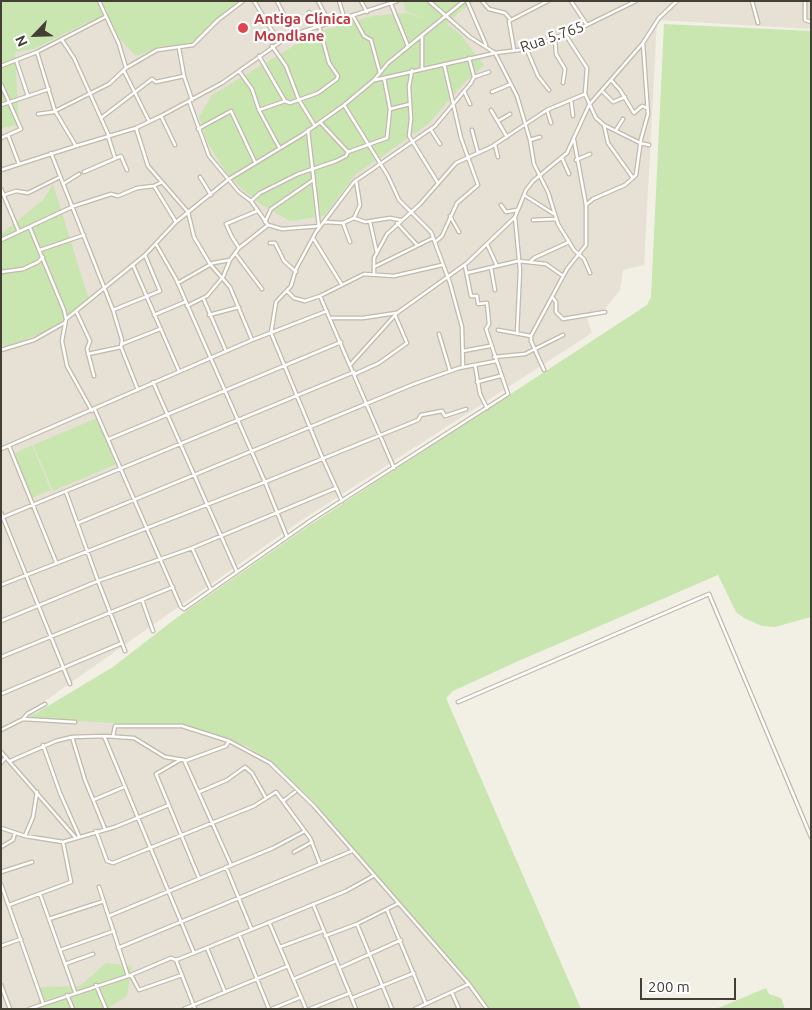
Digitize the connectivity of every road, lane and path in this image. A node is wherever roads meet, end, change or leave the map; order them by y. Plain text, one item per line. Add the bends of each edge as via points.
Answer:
1 (99, 1) edge
2 (243, 1) edge
3 (254, 1) edge
4 (277, 1) edge
5 (318, 1) edge
6 (338, 1) edge
7 (361, 1) edge
8 (397, 1) edge
9 (429, 1) edge
10 (466, 1) edge
11 (482, 1) edge
12 (548, 1) edge
13 (570, 1) edge
14 (636, 1) edge
15 (677, 1) edge
16 (752, 1) edge
17 (805, 1) edge
18 (390, 3) junction
19 (309, 12) dead end
20 (367, 12) junction
21 (283, 13) dead end
22 (445, 15) junction
23 (353, 16) junction
24 (105, 17) junction
25 (344, 17) junction
26 (511, 20) junction
27 (329, 22) junction
28 (811, 22) edge
29 (758, 23) dead end
30 (587, 25) junction
31 (317, 26) junction
32 (564, 34) junction
33 (422, 35) junction
34 (555, 38) junction
35 (62, 40) junction
36 (279, 42) junction
37 (643, 42) junction
38 (272, 46) junction
39 (408, 46) junction
40 (486, 46) junction
41 (179, 48) junction
42 (527, 49) junction
43 (514, 51) junction
44 (36, 52) junction
45 (495, 52) junction
46 (259, 56) junction
47 (469, 58) junction
48 (16, 60) junction
49 (444, 64) junction
50 (1, 66) edge
51 (422, 68) junction
52 (125, 70) junction
53 (412, 70) junction
54 (239, 71) junction
55 (489, 72) dead end
56 (380, 73) junction
57 (184, 76) junction
58 (474, 77) junction
59 (384, 78) junction
60 (374, 80) junction
61 (611, 80) junction
62 (563, 83) dead end
63 (1, 84) edge
64 (511, 84) junction
65 (49, 89) junction
66 (549, 90) dead end
67 (464, 91) junction
68 (602, 91) junction
69 (492, 92) dead end
70 (90, 93) junction
71 (134, 93) junction
72 (585, 94) junction
73 (28, 96) junction
74 (625, 97) junction
75 (190, 100) junction
76 (299, 100) junction
77 (571, 100) junction
78 (285, 101) junction
79 (8, 102) junction
80 (410, 104) junction
81 (453, 104) junction
82 (470, 104) dead end
83 (1, 105) edge
84 (344, 105) junction
85 (589, 105) junction
86 (648, 108) junction
87 (390, 109) junction
88 (259, 110) junction
89 (491, 110) dead end
90 (547, 110) junction
91 (55, 111) junction
92 (38, 114) dead end
93 (510, 114) dead end
94 (161, 116) junction
95 (574, 116) dead end
96 (101, 118) junction
97 (623, 119) dead end
98 (149, 121) junction
99 (320, 122) junction
100 (498, 122) junction
101 (551, 123) dead end
102 (525, 124) junction
103 (604, 125) junction
104 (314, 126) junction
105 (136, 128) junction
106 (198, 129) junction
107 (308, 130) junction
108 (431, 130) junction
109 (472, 130) dead end
110 (616, 130) junction
111 (8, 136) junction
112 (108, 136) junction
113 (507, 137) junction
114 (540, 137) dead end
115 (1, 138) edge
116 (530, 140) junction
117 (574, 140) junction
118 (411, 142) junction
119 (640, 143) junction
120 (440, 144) dead end
121 (175, 145) dead end
122 (369, 145) junction
123 (495, 145) junction
124 (649, 145) dead end
125 (76, 146) junction
126 (279, 148) junction
127 (348, 152) junction
128 (478, 153) junction
129 (51, 154) junction
130 (590, 154) dead end
131 (498, 157) dead end
132 (115, 158) junction
133 (562, 158) junction
134 (467, 159) junction
135 (576, 160) junction
136 (255, 162) junction
137 (19, 164) junction
138 (380, 165) junction
139 (312, 169) junction
140 (1, 170) edge
141 (127, 170) dead end
142 (84, 172) dead end
143 (79, 174) dead end
144 (569, 174) dead end
145 (538, 176) junction
146 (60, 177) junction
147 (200, 177) dead end
148 (633, 178) junction
149 (229, 179) junction
150 (314, 179) junction
151 (356, 180) junction
152 (163, 182) junction
153 (438, 183) junction
154 (63, 184) junction
155 (154, 186) junction
156 (1, 189) edge
157 (210, 195) junction
158 (524, 195) junction
159 (3, 198) edge
160 (251, 201) junction
161 (501, 205) dead end
162 (586, 205) junction
163 (74, 206) junction
164 (518, 210) junction
165 (257, 211) junction
166 (188, 212) junction
167 (410, 213) junction
168 (450, 216) junction
169 (515, 217) junction
170 (555, 217) junction
171 (354, 218) junction
172 (534, 220) dead end
173 (176, 222) junction
174 (265, 222) junction
175 (324, 222) junction
176 (369, 222) junction
177 (398, 222) junction
178 (343, 223) junction
179 (268, 225) junction
180 (319, 226) junction
181 (30, 228) junction
182 (19, 232) junction
183 (459, 232) dead end
184 (84, 235) junction
185 (313, 238) junction
186 (433, 238) junction
187 (1, 240) edge
188 (350, 242) dead end
189 (435, 242) junction
190 (569, 242) junction
191 (270, 243) dead end
192 (156, 244) junction
193 (417, 244) junction
194 (487, 244) junction
195 (240, 248) junction
196 (40, 250) junction
197 (377, 252) junction
198 (235, 253) junction
199 (578, 253) junction
200 (144, 255) junction
201 (43, 257) junction
202 (230, 260) junction
203 (518, 261) junction
204 (38, 262) junction
205 (46, 262) junction
206 (530, 262) junction
207 (210, 264) junction
208 (133, 265) junction
209 (442, 265) junction
210 (465, 266) junction
211 (497, 266) junction
212 (374, 267) junction
213 (491, 268) junction
214 (1, 272) edge
215 (296, 272) junction
216 (466, 272) junction
217 (590, 273) dead end
218 (374, 274) junction
219 (564, 276) junction
220 (223, 277) junction
221 (448, 277) junction
222 (177, 283) junction
223 (342, 285) junction
224 (104, 288) junction
225 (262, 289) dead end
226 (495, 290) dead end
227 (287, 291) junction
228 (148, 296) junction
229 (320, 296) junction
230 (553, 298) junction
231 (204, 299) junction
232 (185, 302) junction
233 (187, 306) junction
234 (239, 307) junction
235 (113, 310) junction
236 (76, 311) junction
237 (326, 311) junction
238 (605, 312) dead end
239 (396, 314) junction
240 (209, 315) junction
241 (154, 316) junction
242 (331, 318) junction
243 (66, 319) junction
244 (64, 323) junction
245 (160, 329) junction
246 (498, 330) dead end
247 (271, 333) junction
248 (439, 334) dead end
249 (517, 334) junction
250 (563, 335) dead end
251 (531, 336) junction
252 (252, 340) junction
253 (341, 342) junction
254 (121, 346) junction
255 (490, 346) junction
256 (1, 350) edge
257 (535, 350) junction
258 (226, 351) junction
259 (463, 352) junction
260 (88, 354) junction
261 (494, 357) junction
262 (211, 358) junction
263 (496, 361) junction
264 (351, 364) junction
265 (284, 365) junction
266 (474, 365) junction
267 (463, 367) junction
268 (544, 370) dead end
269 (179, 371) junction
270 (450, 371) junction
271 (355, 373) junction
272 (94, 376) dead end
273 (500, 376) junction
274 (153, 382) junction
275 (477, 382) junction
276 (225, 389) junction
277 (138, 390) junction
278 (296, 396) junction
279 (369, 405) junction
280 (487, 408) junction
281 (466, 409) dead end
282 (94, 410) junction
283 (167, 414) junction
284 (239, 420) junction
285 (310, 428) junction
286 (380, 435) junction
287 (110, 439) junction
288 (182, 445) junction
289 (9, 446) junction
290 (1, 449) edge
291 (252, 451) junction
292 (322, 459) junction
293 (123, 468) junction
294 (394, 468) junction
295 (194, 474) junction
296 (265, 482) junction
297 (336, 488) junction
298 (66, 492) junction
299 (136, 499) junction
300 (342, 501) junction
301 (207, 504) junction
302 (33, 505) junction
303 (1, 513) edge
304 (276, 514) junction
305 (2, 517) edge
306 (78, 523) junction
307 (148, 528) junction
308 (220, 536) junction
309 (287, 537) junction
310 (192, 548) junction
311 (88, 549) junction
312 (161, 559) junction
313 (56, 562) junction
314 (237, 572) junction
315 (25, 574) junction
316 (98, 581) junction
317 (1, 585) edge
318 (173, 587) junction
319 (211, 590) junction
320 (142, 600) junction
321 (38, 606) junction
322 (110, 612) junction
323 (1, 621) edge
324 (153, 631) dead end
325 (51, 637) junction
326 (122, 643) junction
327 (125, 651) dead end
328 (1, 657) edge
329 (64, 669) junction
330 (70, 684) dead end
331 (1, 694) edge
332 (458, 702) dead end
333 (45, 704) dead end
334 (23, 719) junction
335 (75, 722) dead end
336 (1, 730) edge
337 (104, 736) junction
338 (113, 736) junction
339 (72, 737) junction
340 (229, 741) junction
341 (43, 745) junction
342 (1, 752) edge
343 (6, 757) junction
344 (10, 761) junction
345 (183, 761) junction
346 (1, 763) edge
347 (124, 786) junction
348 (37, 792) junction
349 (199, 792) junction
350 (295, 792) dead end
351 (266, 798) junction
352 (93, 800) junction
353 (283, 801) junction
354 (168, 805) junction
355 (137, 817) junction
356 (213, 823) junction
357 (1, 828) edge
358 (104, 829) junction
359 (96, 831) junction
360 (305, 831) junction
361 (15, 834) junction
362 (25, 836) junction
363 (182, 836) junction
364 (77, 837) junction
365 (811, 837) edge
366 (63, 842) junction
367 (312, 842) junction
368 (1, 847) edge
369 (150, 848) junction
370 (352, 851) junction
371 (294, 852) dead end
372 (32, 862) dead end
373 (320, 864) junction
374 (231, 865) junction
375 (226, 867) junction
376 (1, 872) edge
377 (373, 876) junction
378 (200, 878) junction
379 (1, 884) edge
380 (99, 887) dead end
381 (168, 891) junction
382 (40, 894) junction
383 (239, 898) junction
384 (104, 901) junction
385 (314, 904) junction
386 (397, 904) junction
387 (9, 905) junction
388 (387, 910) junction
389 (109, 916) junction
390 (49, 919) junction
391 (181, 922) junction
392 (269, 922) junction
393 (357, 924) junction
394 (252, 928) junction
395 (323, 930) junction
396 (114, 931) junction
397 (238, 934) junction
398 (326, 936) junction
399 (21, 939) junction
400 (401, 940) junction
401 (1, 946) edge
402 (280, 947) junction
403 (118, 948) junction
404 (207, 948) junction
405 (60, 950) junction
406 (194, 953) junction
407 (370, 953) junction
408 (93, 954) dead end
409 (176, 960) junction
410 (336, 961) junction
411 (65, 964) junction
412 (288, 966) junction
413 (339, 968) junction
414 (414, 973) junction
415 (129, 975) junction
416 (182, 975) junction
417 (256, 979) junction
418 (294, 979) junction
419 (469, 984) junction
420 (1, 985) edge
421 (96, 985) junction
422 (383, 985) junction
423 (75, 992) junction
424 (225, 992) junction
425 (350, 993) junction
426 (452, 994) junction
427 (67, 995) junction
428 (301, 997) junction
429 (352, 998) junction
430 (43, 1003) junction
431 (194, 1005) junction
432 (425, 1006) edge
433 (10, 1009) edge
434 (29, 1009) edge
435 (73, 1009) edge
436 (106, 1009) edge
437 (184, 1009) edge
438 (195, 1009) edge
439 (271, 1009) edge
440 (306, 1009) edge
441 (310, 1009) edge
442 (356, 1009) edge
443 (392, 1009) edge
444 (415, 1009) edge
445 (459, 1009) edge
446 (487, 1009) edge

1 - 24 street
2 - 41 street via 197,42
3 - 36 street
4 - 21 street
5 - 27 street
6 - 25 street
7 - 20 street
8 - 18 street
9 - 22 street
10 - 22 street
10 - 40 street
11 - 26 street via 489,9 505,13
12 - 26 street
13 - 30 street
14 - 30 street, Rua 5.765
15 - 37 street via 659,18
16 - 29 street
17 - 28 street via 804,20
18 - 20 street
18 - 39 street
19 - 31 street
20 - 23 street
22 - 33 street
22 - 40 street
23 - 25 street
23 - 56 street via 364,36 371,40
24 - 35 street
24 - 52 street via 119,44
25 - 27 street
26 - 43 street via 508,23
27 - 31 street
30 - 32 street, Rua 5.765
31 - 36 street
31 - 76 street via 329,63 338,78 322,90
32 - 34 street, Rua 5.765
32 - 72 street via 587,68
33 - 39 street
33 - 51 street
34 - 42 street, Rua 5.765
34 - 62 street via 556,54 565,69
35 - 44 street
35 - 70 street
36 - 38 street
37 - 61 street
37 - 86 street
38 - 46 street
38 - 76 street via 286,66
39 - 56 street
40 - 45 street
41 - 52 street via 157,50
41 - 57 street
42 - 43 street, Rua 5.765
42 - 66 street via 538,76
43 - 45 street, Rua 5.765
44 - 48 street
44 - 65 street
45 - 47 street, Rua 5.765
45 - 64 street
46 - 54 street
46 - 78 street
47 - 49 street, Rua 5.765
47 - 58 street
48 - 50 street
48 - 73 street
49 - 51 street, Rua 5.765
49 - 81 street
51 - 53 street, Rua 5.765
52 - 70 street via 109,84
52 - 71 street
53 - 59 street, Rua 5.765
53 - 80 street
54 - 75 street
54 - 88 street via 252,89
55 - 58 street
56 - 60 street
57 - 71 street via 156,82 152,79
57 - 75 street
58 - 67 street
59 - 60 street, Rua 5.765
59 - 87 street
60 - 84 street
61 - 68 street
61 - 74 street
63 - 79 street
64 - 69 street
64 - 102 street
65 - 73 street
65 - 91 street
67 - 81 street
67 - 82 street
68 - 74 street via 614,102
68 - 85 street
70 - 91 street
70 - 96 street
71 - 96 street
71 - 98 street
72 - 77 street
72 - 85 street
73 - 79 street
74 - 86 street via 634,114 642,106
75 - 94 street
75 - 106 street
76 - 78 street
76 - 104 street
77 - 90 street
77 - 95 street
78 - 88 street
79 - 83 street
79 - 111 street via 21,129
80 - 87 street
80 - 118 street
81 - 108 street
81 - 134 street
84 - 99 street
84 - 122 street
85 - 103 street
85 - 117 street
86 - 119 street
87 - 122 street via 388,136
88 - 126 street
89 - 100 street
90 - 101 street
90 - 102 street
91 - 92 street
91 - 125 street
93 - 100 street
94 - 98 street
94 - 121 street
96 - 112 street
97 - 110 street
98 - 105 street
99 - 104 street
99 - 127 street
100 - 113 street
102 - 113 street
102 - 116 street
103 - 110 street
103 - 148 street via 608,143
104 - 107 street
105 - 112 street
105 - 152 street via 148,166
106 - 136 street via 231,111
106 - 149 street via 209,156
107 - 126 street
107 - 139 street
108 - 118 street
108 - 120 street
109 - 128 street
110 - 119 street
111 - 115 street
111 - 137 street
112 - 125 street
112 - 132 street
113 - 123 street
114 - 116 street
116 - 145 street
117 - 133 street
117 - 135 street
118 - 138 street
118 - 153 street
119 - 124 street
119 - 148 street
122 - 127 street
122 - 138 street
123 - 128 street
123 - 131 street
125 - 129 street
126 - 136 street
127 - 139 street via 341,159
128 - 134 street
129 - 137 street
129 - 146 street
130 - 135 street
132 - 141 street via 121,156
132 - 142 street
133 - 144 street
133 - 145 street
134 - 153 street via 456,163
134 - 168 street via 478,185 457,203
135 - 162 street
136 - 149 street
137 - 140 street
138 - 151 street
138 - 167 street via 397,197
139 - 150 street
139 - 160 street via 260,193
143 - 154 street
145 - 158 street
145 - 170 street via 548,192
146 - 154 street
146 - 159 street via 28,192 16,191
147 - 157 street
148 - 162 street via 625,186
149 - 157 street
149 - 160 street
150 - 174 street via 271,209
150 - 180 street
151 - 171 street via 360,205
151 - 175 street
152 - 155 street
152 - 166 street
153 - 167 street
154 - 163 street
155 - 163 street via 118,196 110,194
155 - 173 street
156 - 159 street
157 - 166 street
158 - 164 street
158 - 170 street
159 - 182 street
160 - 165 street
161 - 164 street via 506,212
162 - 199 street via 586,245
163 - 181 street
163 - 184 street
164 - 169 street
165 - 174 street
165 - 195 street via 226,224
166 - 173 street
166 - 207 street via 192,233
167 - 177 street
167 - 186 street via 428,227
168 - 183 street
168 - 189 street via 442,236
169 - 194 street
169 - 203 street
170 - 172 street
170 - 190 street
171 - 176 street
171 - 178 street
173 - 192 street
174 - 179 street
175 - 178 street
175 - 180 street
176 - 177 street via 390,218
176 - 197 street
177 - 193 street
177 - 197 street via 386,234
178 - 188 street
179 - 180 street via 282,229
179 - 195 street
180 - 185 street
181 - 182 street
181 - 196 street
182 - 187 street
184 - 196 street
184 - 224 street
185 - 215 street
185 - 223 street
186 - 189 street
186 - 193 street
189 - 209 street
190 - 199 street
190 - 206 street
191 - 215 street via 275,243 284,261
192 - 200 street
192 - 222 street
193 - 212 street via 400,256
194 - 210 street
194 - 211 street
195 - 198 street
196 - 201 street
197 - 212 street
198 - 202 street
198 - 225 street
199 - 217 street
199 - 219 street
200 - 208 street
200 - 228 street via 160,290
201 - 204 street
201 - 205 street
202 - 207 street
202 - 220 street
203 - 206 street
203 - 211 street
203 - 249 street
204 - 205 street
204 - 214 street via 23,269
205 - 243 street
206 - 219 street via 546,264
207 - 220 street
207 - 222 street
208 - 224 street
208 - 228 street
209 - 218 street via 394,276
209 - 221 street
210 - 216 street
210 - 221 street
211 - 213 street
212 - 218 street
213 - 216 street
213 - 226 street
215 - 227 street
216 - 255 street via 471,296 477,296 478,304 487,303 490,324 486,330
218 - 223 street via 364,274
219 - 230 street
220 - 231 street
220 - 234 street
221 - 239 street
221 - 259 street via 462,327
222 - 232 street
223 - 229 street
224 - 235 street
224 - 236 street
227 - 229 street via 294,298 306,301
227 - 247 street via 276,302
228 - 235 street
228 - 241 street
229 - 237 street
230 - 238 street via 558,315 566,320
230 - 251 street
231 - 233 street via 200,297
231 - 240 street
232 - 233 street
232 - 241 street
233 - 262 street
234 - 240 street
234 - 252 street
235 - 254 street
236 - 243 street
236 - 260 street via 90,341
237 - 242 street
237 - 247 street
239 - 242 street
239 - 264 street
239 - 271 street via 408,343 379,363
240 - 258 street
241 - 245 street
242 - 253 street
243 - 244 street
244 - 256 street via 34,340
244 - 282 street via 62,341 67,366
245 - 254 street
245 - 269 street
246 - 249 street
247 - 252 street
247 - 265 street
248 - 270 street
249 - 251 street
250 - 257 street
251 - 257 street
252 - 258 street
253 - 264 street
253 - 265 street
254 - 260 street
254 - 277 street
255 - 259 street
255 - 261 street
257 - 261 street
257 - 268 street
258 - 262 street
259 - 267 street
260 - 272 street
261 - 263 street
262 - 269 street
262 - 276 street
263 - 266 street
263 - 273 street
264 - 271 street
265 - 276 street
265 - 278 street
266 - 267 street
266 - 275 street
267 - 270 street
269 - 274 street
270 - 279 street
271 - 278 street
271 - 279 street
273 - 275 street
273 - 280 street via 508,394
274 - 277 street
274 - 283 street
275 - 280 street
276 - 283 street
276 - 284 street
277 - 282 street
278 - 284 street
278 - 285 street
279 - 285 street
279 - 286 street
280 - 294 street
281 - 286 street via 445,416 442,412 421,415 418,420
282 - 287 street
282 - 289 street
283 - 287 street
283 - 288 street
284 - 288 street
284 - 291 street
285 - 291 street
285 - 292 street
286 - 292 street
286 - 294 street
287 - 293 street
288 - 293 street
288 - 295 street
289 - 290 street
289 - 302 street
291 - 295 street
291 - 296 street
292 - 296 street
292 - 297 street
293 - 298 street
293 - 299 street
294 - 300 street
295 - 299 street
295 - 301 street
296 - 301 street
296 - 304 street
297 - 300 street
297 - 304 street
298 - 302 street
298 - 306 street
299 - 306 street
299 - 307 street
300 - 309 street
301 - 307 street
301 - 308 street
302 - 305 street
302 - 313 street
303 - 305 street
304 - 308 street
304 - 309 street
305 - 315 street
306 - 311 street
307 - 311 street
307 - 312 street
308 - 310 street
308 - 314 street
309 - 314 street
310 - 312 street
310 - 319 street
311 - 313 street
311 - 316 street
312 - 316 street
312 - 318 street
313 - 315 street
314 - 319 street
315 - 317 street
315 - 321 street
316 - 321 street
316 - 322 street
318 - 319 street via 184,609
318 - 320 street
320 - 322 street
320 - 324 street
321 - 323 street
321 - 325 street
322 - 325 street
322 - 326 street
325 - 328 street
325 - 329 street
326 - 327 street
326 - 329 street
329 - 330 street
329 - 331 street
332 - 365 street via 708,594
333 - 334 street
334 - 335 street
334 - 336 street
337 - 338 street
337 - 339 street
337 - 347 street
338 - 340 street via 115,726 171,725
338 - 345 street via 134,738 165,757
339 - 341 street
339 - 352 street
340 - 345 street via 226,746
340 - 370 street via 262,758 284,775
341 - 344 street
341 - 364 street
342 - 343 street
343 - 344 street
343 - 346 street
344 - 348 street
345 - 349 street
345 - 354 street via 156,774
347 - 352 street
347 - 355 street
348 - 362 street via 32,820
348 - 364 street
349 - 351 street via 227,780 245,767
349 - 356 street
350 - 353 street
351 - 353 street via 276,792
351 - 356 street
352 - 358 street
353 - 360 street
354 - 355 street
354 - 363 street
355 - 358 street
355 - 369 street
356 - 363 street
356 - 374 street
357 - 361 street
358 - 359 street
359 - 364 street
359 - 369 street via 110,863
360 - 367 street
360 - 374 street
361 - 362 street
361 - 368 street via 13,840
362 - 366 street
363 - 369 street
363 - 378 street
364 - 366 street
366 - 382 street via 71,882
367 - 371 street
367 - 373 street
369 - 381 street
370 - 373 street
370 - 377 street
372 - 376 street
373 - 383 street
374 - 375 street
375 - 378 street
375 - 383 street
377 - 385 street
377 - 386 street
378 - 381 street
379 - 387 street
380 - 384 street
381 - 389 street
381 - 391 street
382 - 387 street
382 - 390 street
383 - 391 street
383 - 394 street
384 - 389 street
384 - 390 street
385 - 392 street
385 - 395 street
386 - 388 street
386 - 419 street
387 - 399 street
388 - 393 street
388 - 400 street
389 - 396 street
390 - 405 street
391 - 403 street
391 - 406 street
392 - 394 street
392 - 402 street
393 - 398 street
393 - 407 street
394 - 397 street
395 - 398 street
395 - 402 street
396 - 403 street
396 - 405 street
397 - 404 street
397 - 417 street
398 - 410 street
399 - 401 street
399 - 430 street
400 - 407 street
400 - 414 street
402 - 412 street
403 - 415 street
404 - 406 street
404 - 424 street
405 - 411 street
406 - 409 street
407 - 413 street
407 - 422 street
408 - 411 street
409 - 415 street via 171,958
409 - 416 street
410 - 413 street
410 - 418 street
411 - 423 street
412 - 417 street
412 - 418 street
413 - 425 street
414 - 422 street
414 - 432 street
415 - 416 street via 139,990
415 - 421 street
416 - 431 street
417 - 424 street
417 - 439 street
418 - 428 street
419 - 426 street
419 - 446 street
420 - 433 street
421 - 423 street
421 - 436 street
422 - 429 street
422 - 443 street
423 - 427 street
424 - 431 street
425 - 429 street
425 - 441 street
426 - 432 street
426 - 445 street
427 - 430 street
427 - 435 street
428 - 439 street
428 - 440 street
429 - 442 street
430 - 434 street
431 - 437 street
431 - 438 street
432 - 444 street

